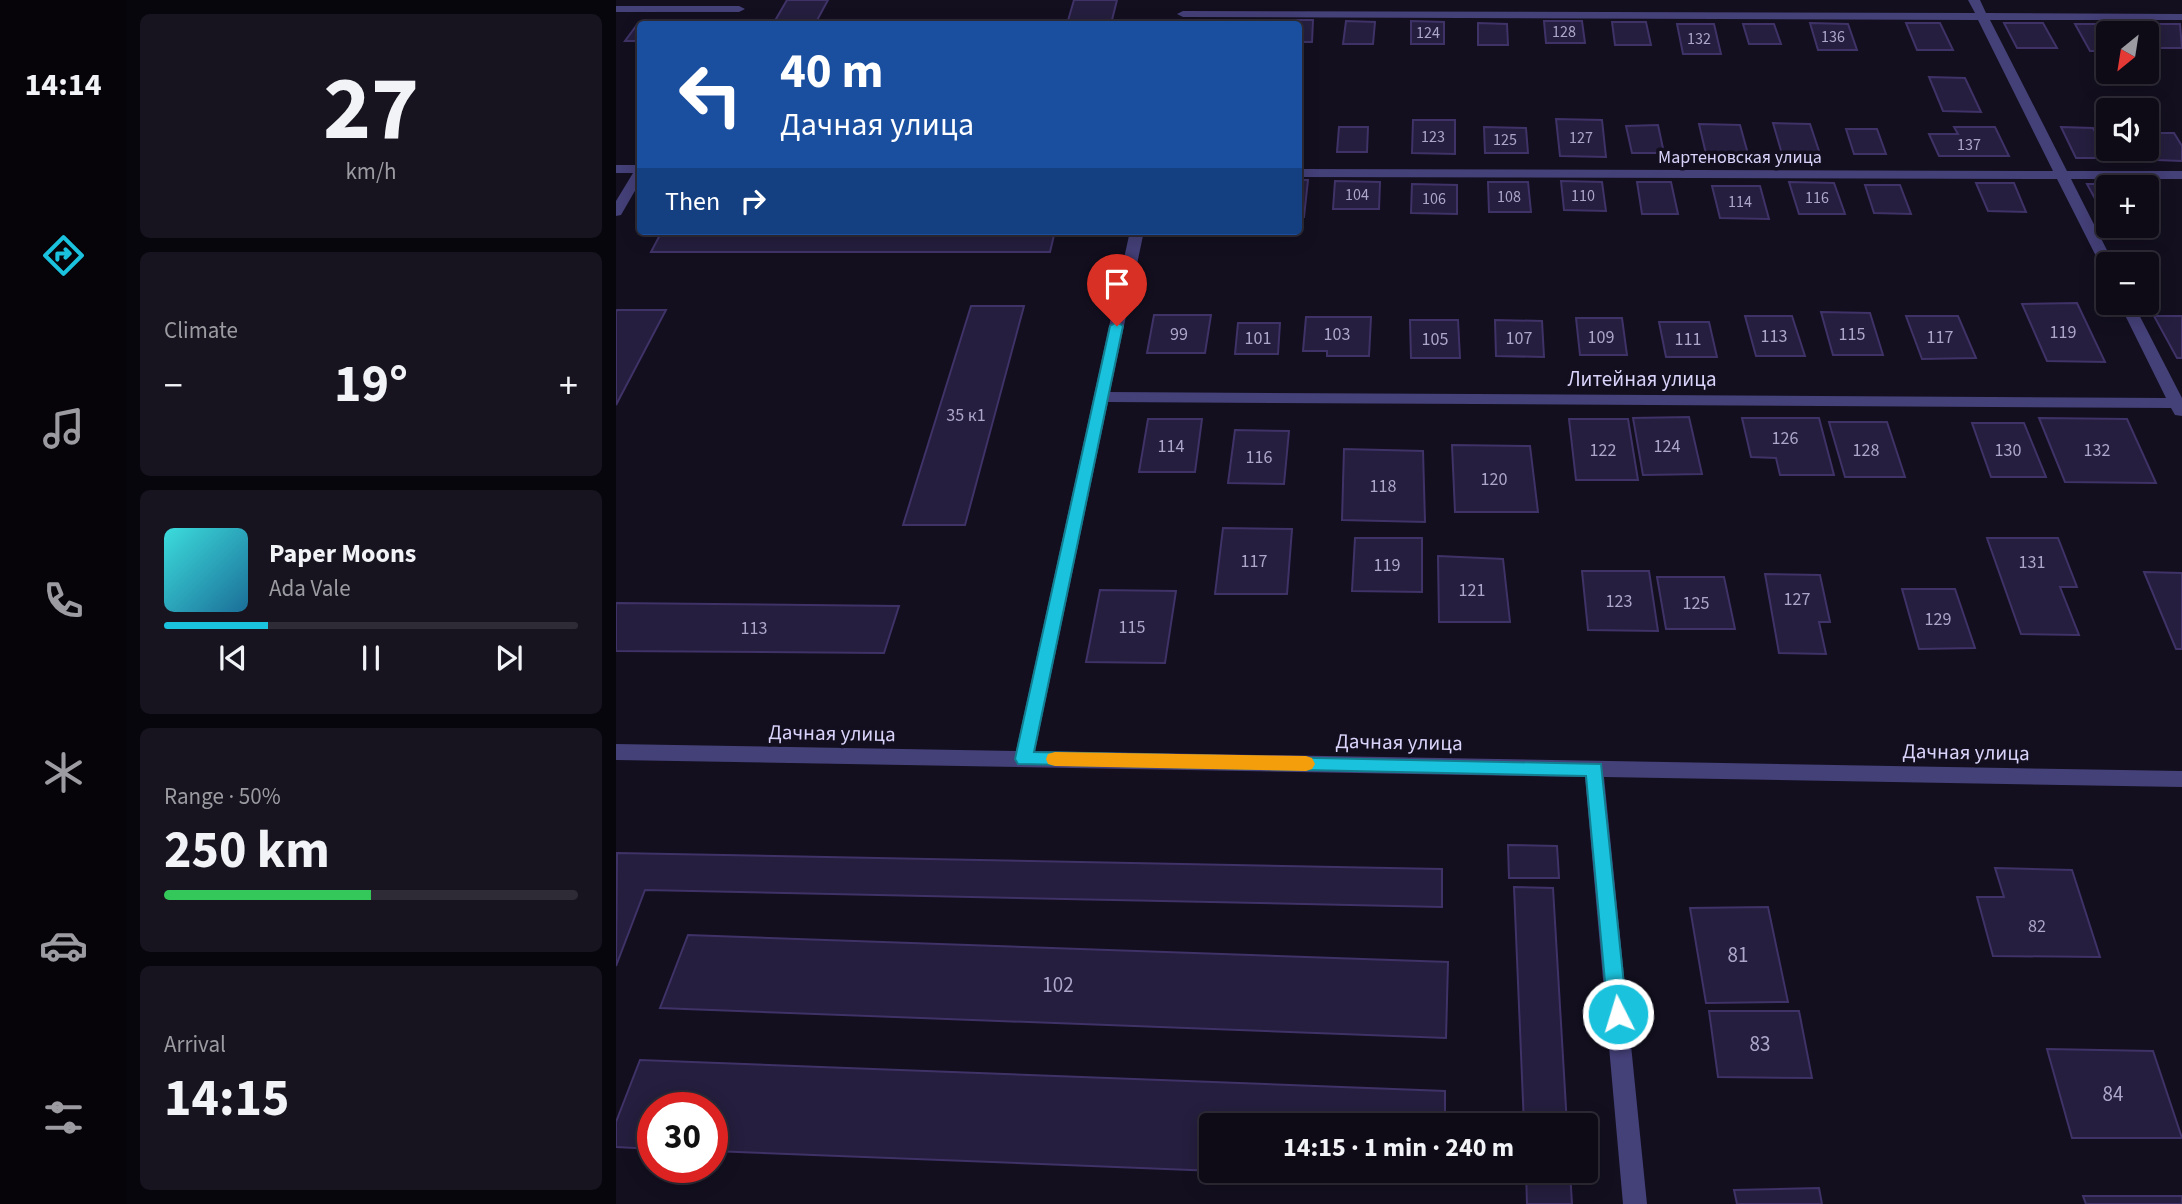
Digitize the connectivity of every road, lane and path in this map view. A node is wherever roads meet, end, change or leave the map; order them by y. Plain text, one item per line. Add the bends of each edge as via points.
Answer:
1 (1186, 0) edge
2 (1974, 0) edge
3 (742, 5) edge
4 (616, 9) edge
5 (1982, 16) junction
6 (2182, 17) edge
7 (1182, 19) edge
8 (732, 21) edge
9 (616, 169) edge
10 (637, 170) edge
11 (1302, 173) edge
12 (637, 175) edge
13 (2062, 175) junction
14 (2182, 175) edge
15 (616, 212) edge
16 (1136, 235) edge
17 (2101, 252) edge
18 (2132, 315) edge
19 (1101, 397) junction
20 (2180, 407) edge
21 (616, 752) edge
22 (1024, 759) junction
23 (1594, 769) junction
24 (2182, 779) edge
25 (1635, 1204) edge

1 - 7 street
2 - 5 street
3 - 4 street
3 - 8 street
5 - 6 street
5 - 7 street
5 - 13 street
9 - 10 street
11 - 13 street, Мартеновская улица
12 - 15 street
13 - 14 street, Мартеновская улица
13 - 17 street
16 - 19 street
18 - 20 street
19 - 20 street, Литейная улица
19 - 22 street
21 - 22 street, Дачная улица
22 - 23 street, Дачная улица
23 - 24 street, Дачная улица
23 - 25 street

